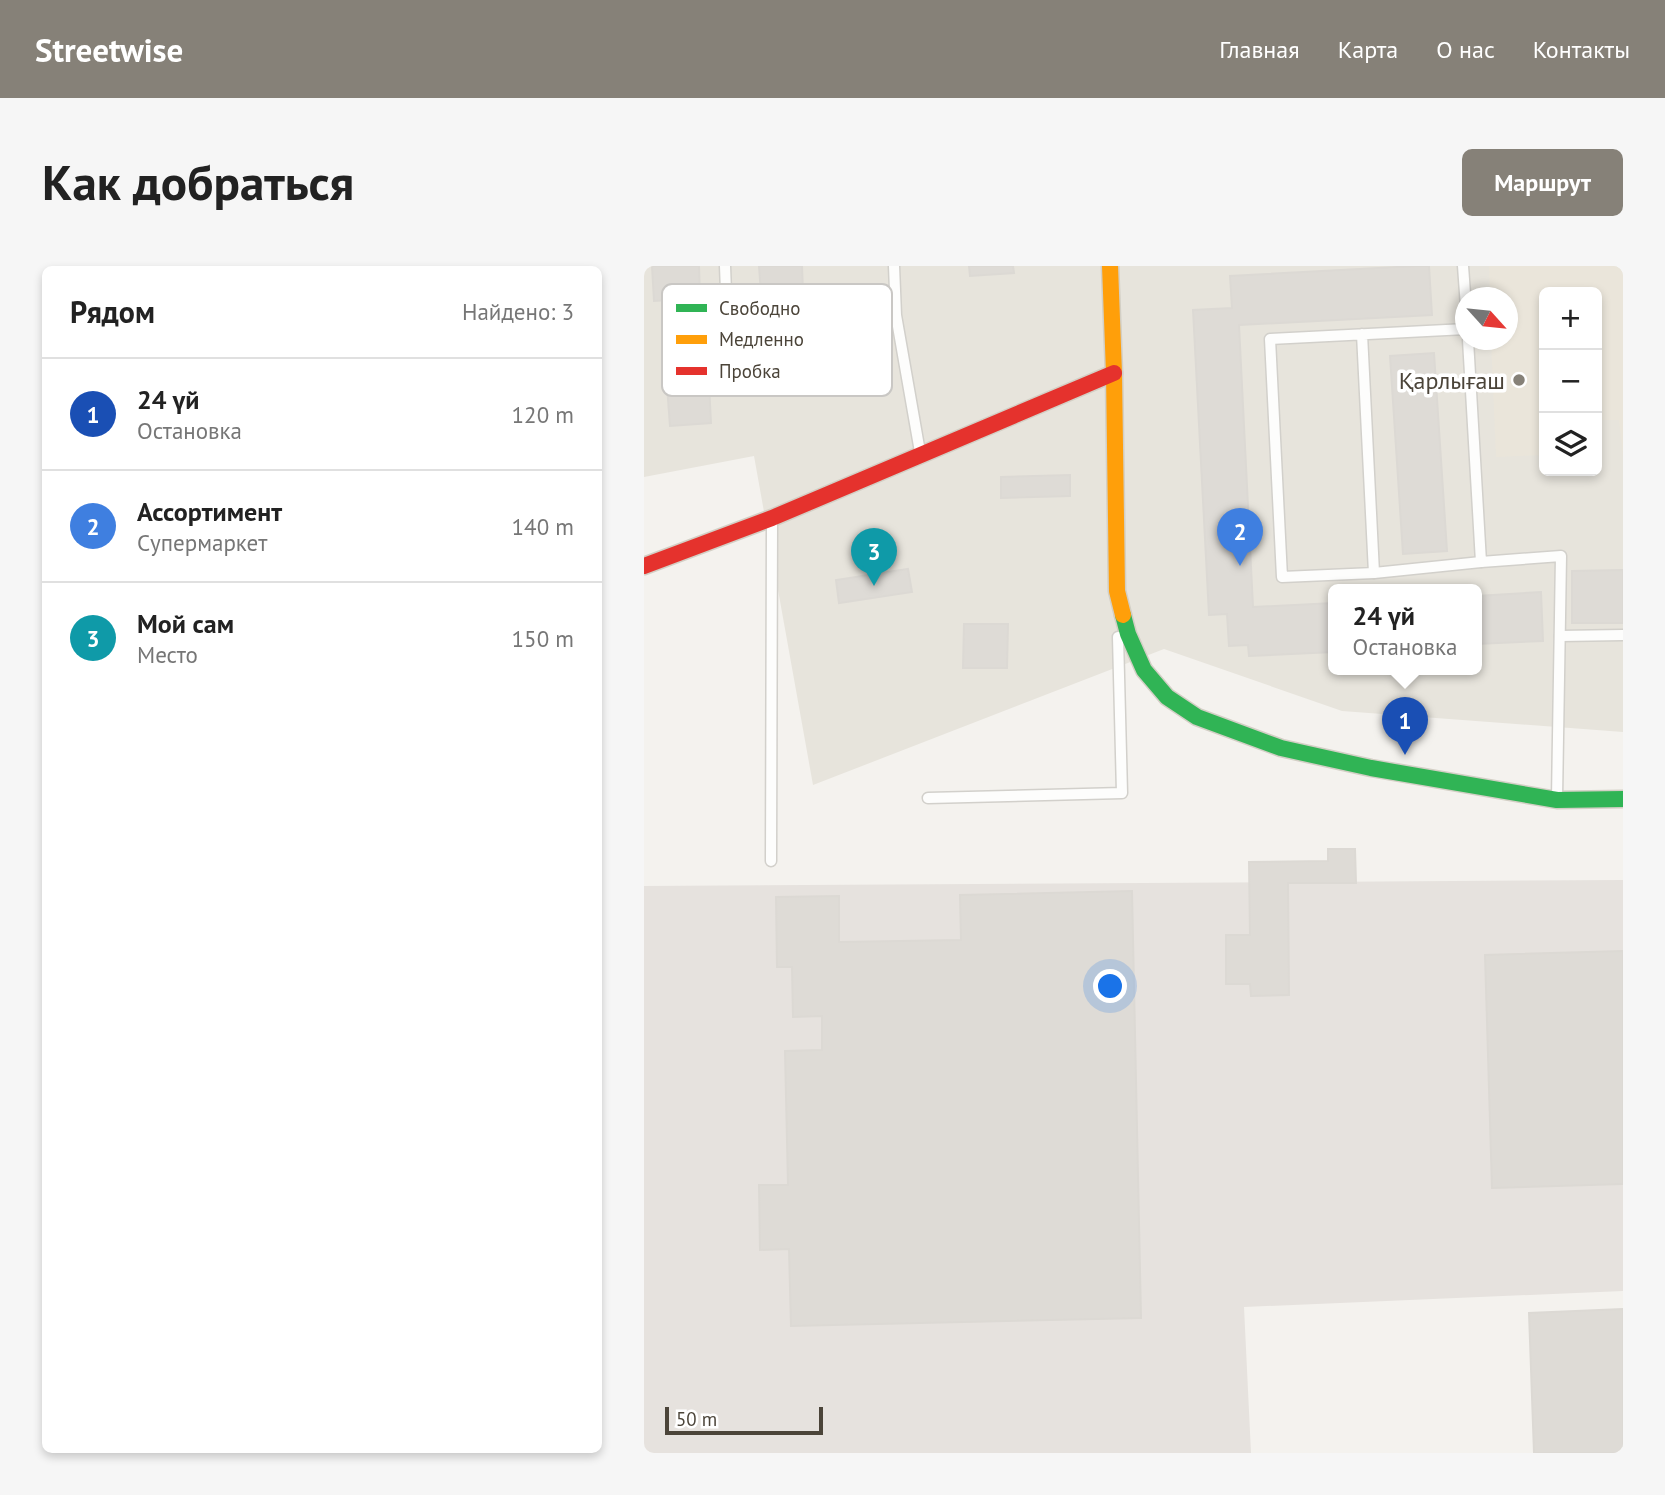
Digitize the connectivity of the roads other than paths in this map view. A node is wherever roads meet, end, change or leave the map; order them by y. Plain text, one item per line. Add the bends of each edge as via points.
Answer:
1 (725, 266) edge
2 (894, 266) edge
3 (1110, 266) edge
4 (1463, 266) edge
5 (726, 284) edge
6 (1464, 287) edge
7 (1455, 329) edge
8 (1362, 334) junction
9 (1469, 350) edge
10 (1114, 373) junction
11 (920, 455) junction
12 (772, 518) junction
13 (1481, 562) junction
14 (644, 566) edge
15 (1374, 573) junction
16 (1117, 591) junction
17 (1623, 635) edge
18 (1560, 636) junction
19 (928, 797) dead end
20 (1623, 799) edge
21 (1557, 800) junction
22 (771, 861) dead end

1 - 5 lane
2 - 11 lane via 896,315
3 - 10 street
4 - 6 lane
7 - 8 lane
8 - 15 lane
8 - 15 lane via 1270,338 1282,577
9 - 13 lane
10 - 11 street
10 - 16 street
11 - 12 street
12 - 14 street
12 - 22 lane
13 - 15 lane
13 - 18 lane via 1560,556
16 - 19 lane via 1122,793
16 - 21 street via 1144,670 1167,696 1197,717 1281,748
17 - 18 lane
18 - 21 lane
20 - 21 street

